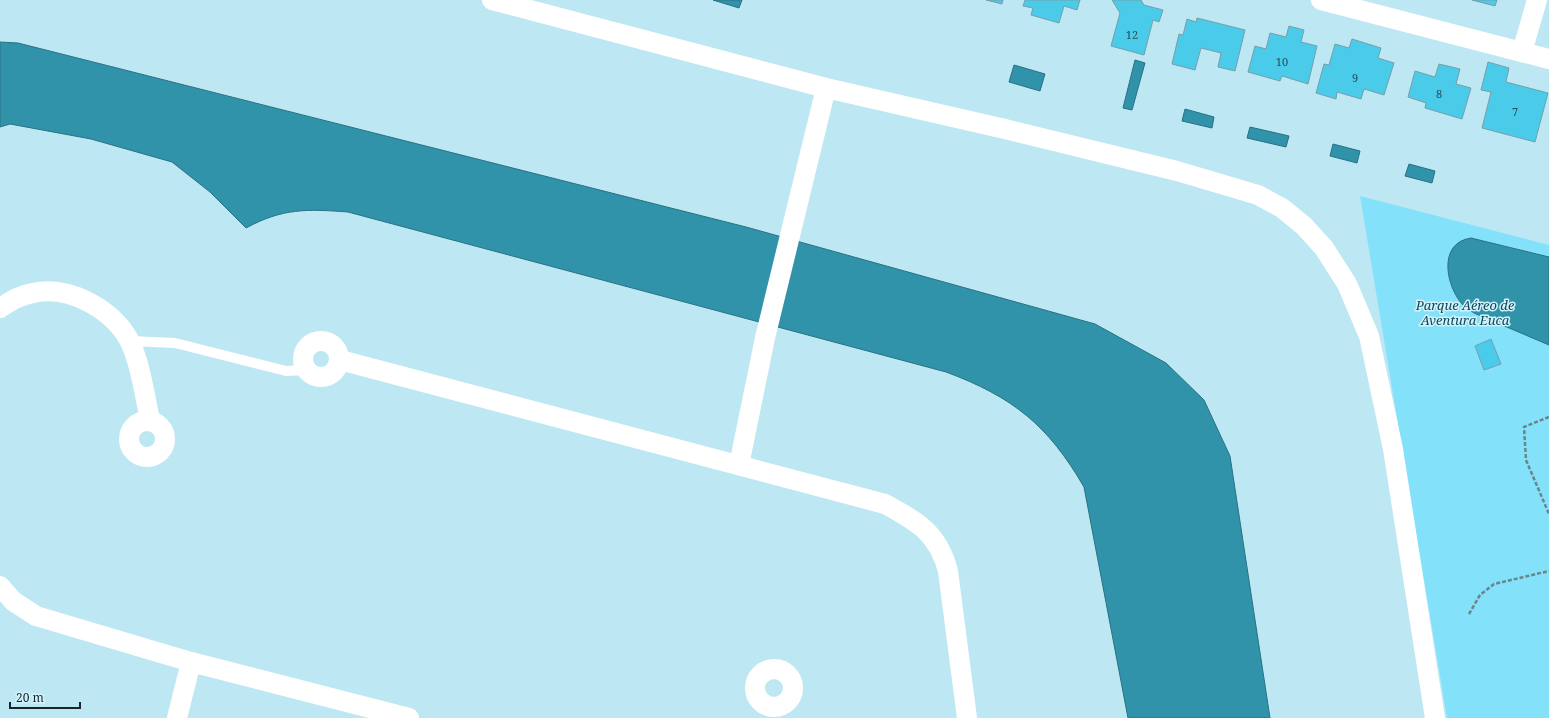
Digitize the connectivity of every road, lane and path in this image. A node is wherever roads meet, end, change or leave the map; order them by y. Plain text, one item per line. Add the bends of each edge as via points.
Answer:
1 (492, 0) edge
2 (1321, 0) edge
3 (1537, 0) edge
4 (1522, 52) junction
5 (1549, 58) edge
6 (826, 88) junction
7 (0, 308) edge
8 (130, 341) junction
9 (340, 360) junction
10 (307, 370) junction
11 (1549, 417) edge
12 (150, 420) dead end
13 (739, 465) junction
14 (1549, 514) edge
15 (1549, 571) edge
16 (0, 586) edge
17 (1469, 614) dead end
18 (191, 662) junction
19 (177, 718) edge
20 (409, 718) edge
21 (967, 718) edge
22 (1435, 718) edge

1 - 6 street
2 - 4 street
3 - 4 street
4 - 5 street
6 - 13 street via 765,338
6 - 22 street via 1005,129 1228,186 1258,195 1282,208 1304,226 1324,248 1347,284 1369,336 1393,449
7 - 8 street via 16,298 34,292 54,291 99,308 117,322
8 - 10 lane via 175,343 286,371
8 - 12 street
9 - 10 street via 336,370 327,377 315,376
9 - 10 street via 336,348 319,341 304,352
9 - 13 street
11 - 14 path via 1524,427 1526,460
13 - 21 street via 885,504 927,530 944,554 948,571
15 - 17 path via 1494,584 1480,595
16 - 18 street via 13,601 36,616
18 - 19 street
18 - 20 street

